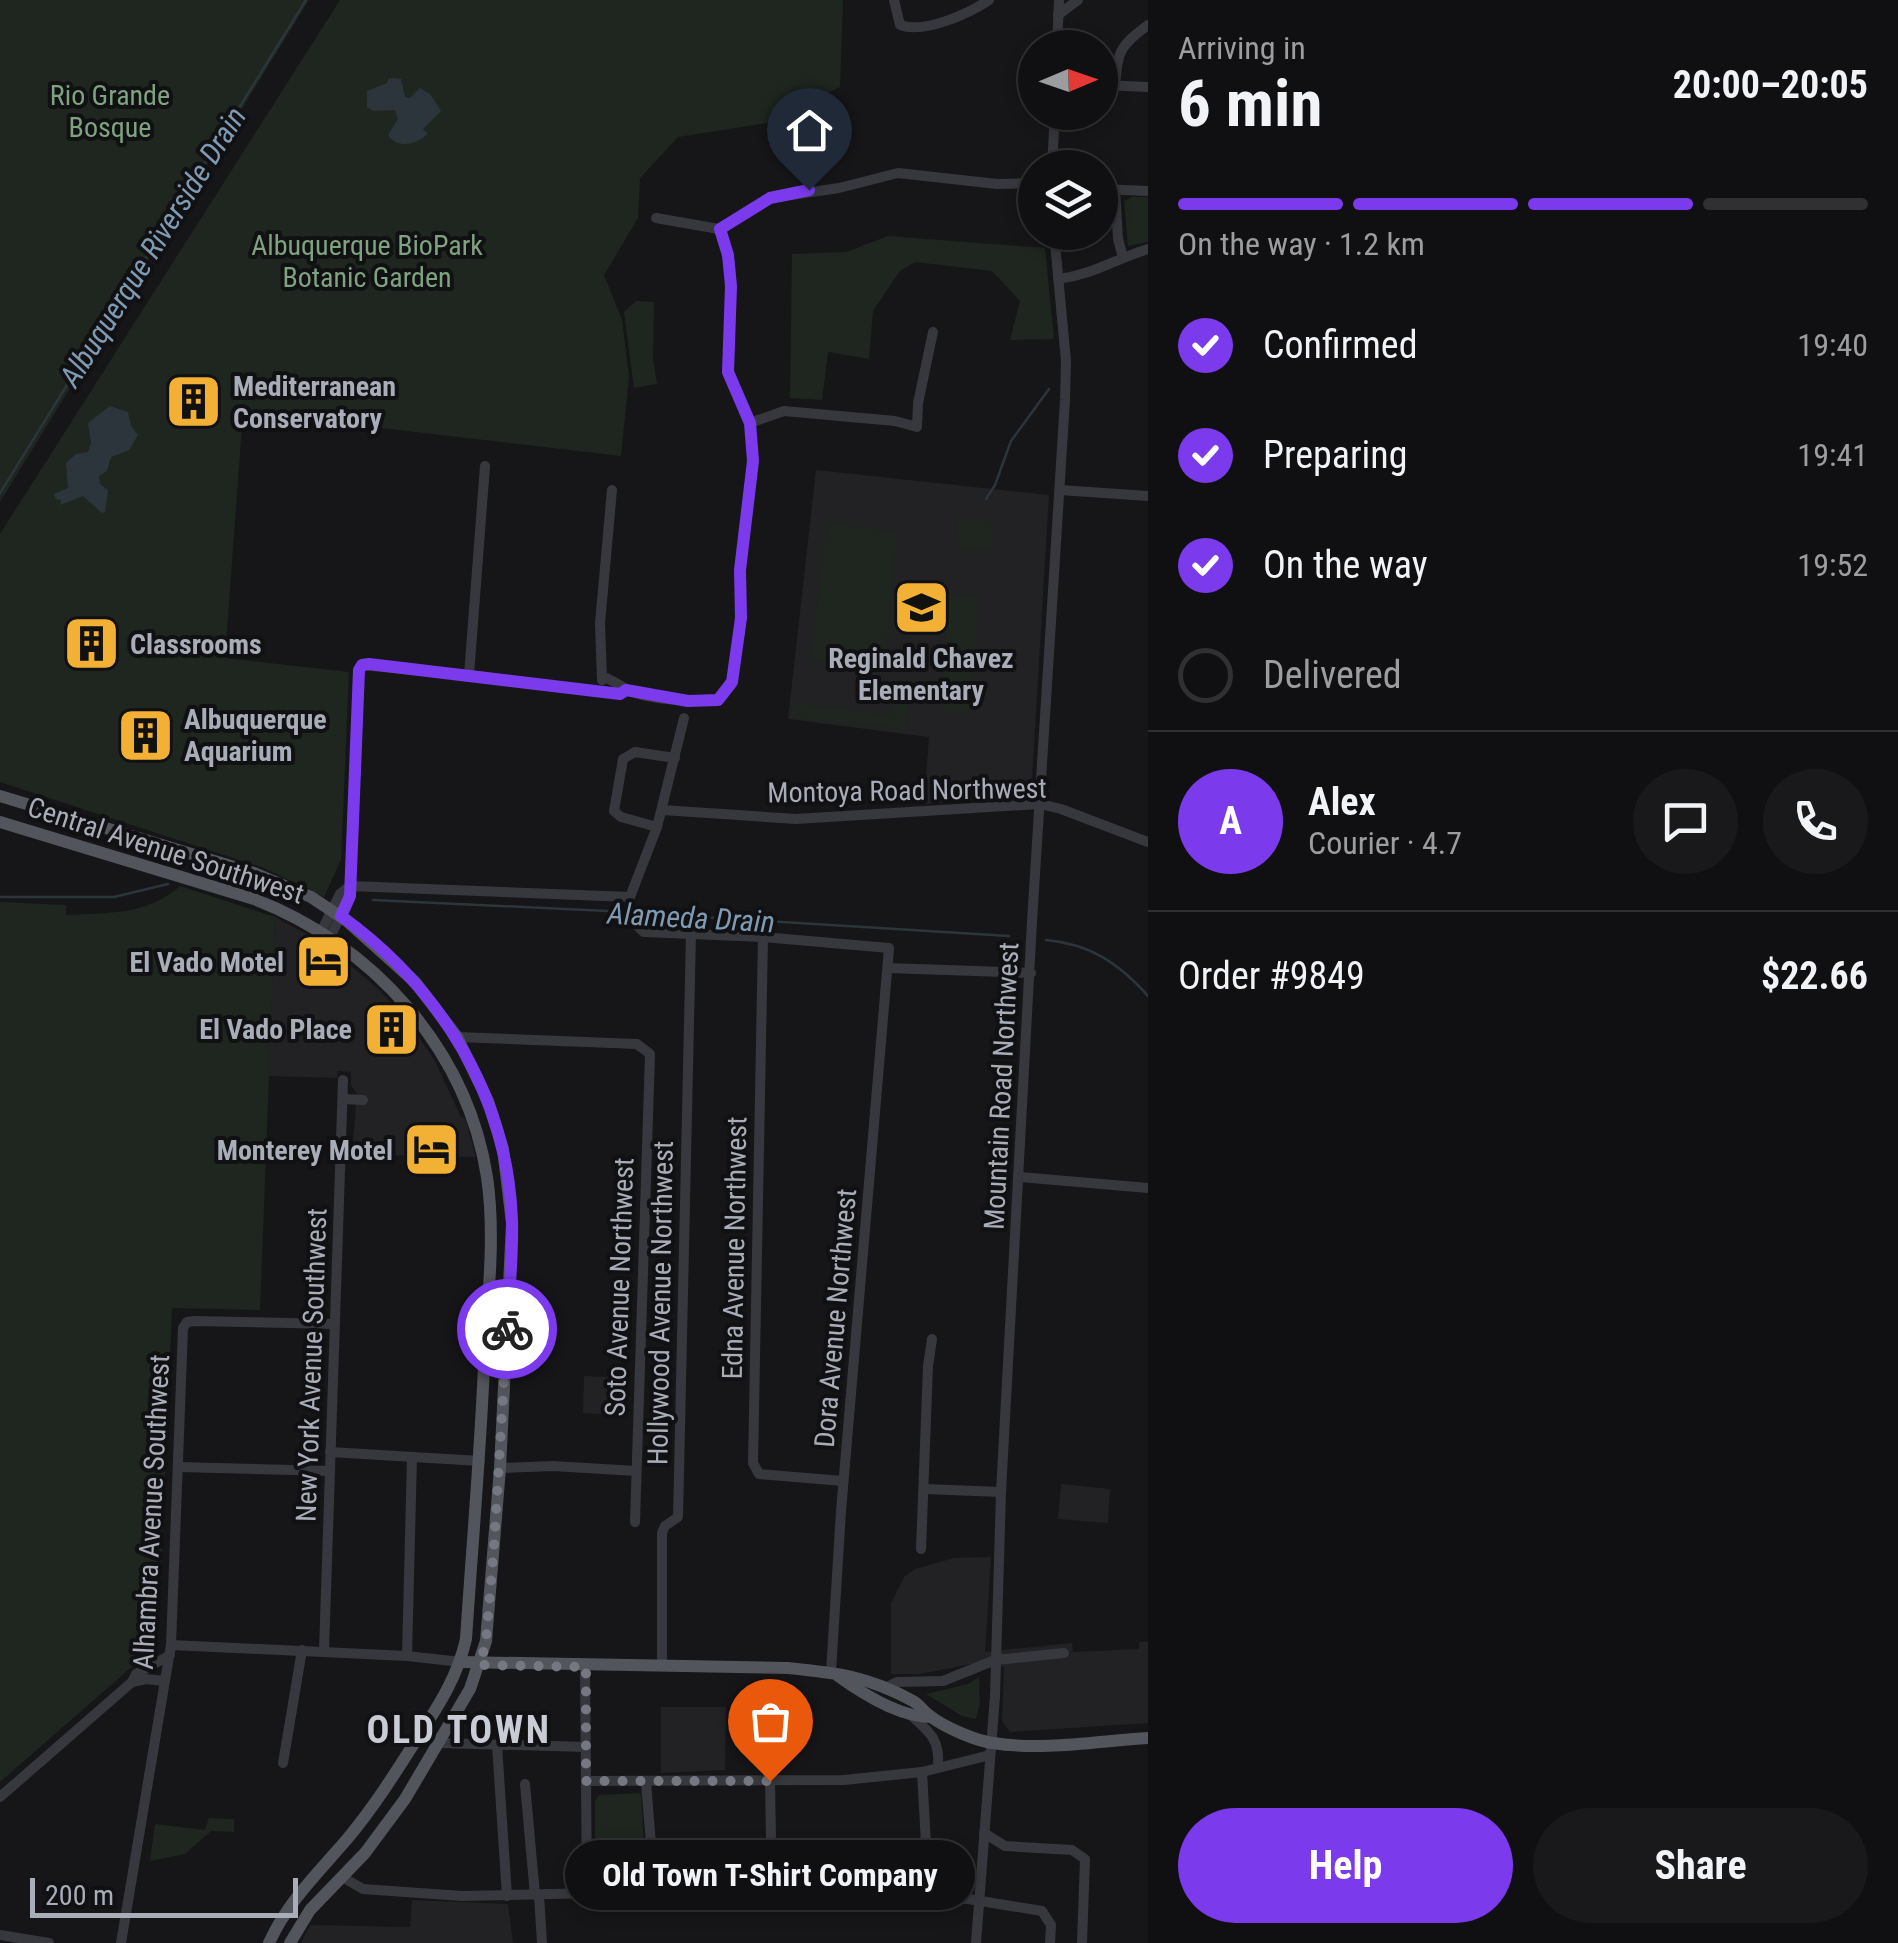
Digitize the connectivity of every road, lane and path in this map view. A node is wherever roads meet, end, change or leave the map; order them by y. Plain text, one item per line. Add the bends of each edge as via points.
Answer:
1 (894, 0) edge
2 (989, 0) edge
3 (1059, 0) edge
4 (1078, 0) edge
5 (1058, 15) junction
6 (1148, 26) edge
7 (1058, 30) edge
8 (1118, 53) edge
9 (1118, 86) edge
10 (1148, 87) edge
11 (1018, 183) edge
12 (1118, 190) edge
13 (1148, 191) edge
14 (656, 218) dead end
15 (720, 229) junction
16 (1118, 239) edge
17 (1148, 249) edge
18 (1056, 250) edge
19 (1124, 256) junction
20 (1058, 279) junction
21 (933, 332) dead end
22 (750, 423) junction
23 (486, 466) dead end
24 (612, 490) dead end
25 (1060, 490) junction
26 (1148, 496) edge
27 (469, 675) junction
28 (602, 676) junction
29 (597, 690) junction
30 (626, 690) junction
31 (684, 718) dead end
32 (675, 758) junction
33 (0, 796) edge
34 (1040, 804) junction
35 (662, 810) junction
36 (0, 822) edge
37 (657, 826) junction
38 (1148, 842) edge
39 (350, 886) junction
40 (630, 900) junction
41 (336, 914) junction
42 (691, 933) junction
43 (326, 935) junction
44 (763, 937) junction
45 (888, 968) junction
46 (1031, 972) junction
47 (457, 1036) junction
48 (343, 1080) dead end
49 (342, 1100) junction
50 (363, 1100) dead end
51 (1020, 1176) junction
52 (1148, 1188) edge
53 (335, 1324) junction
54 (932, 1339) dead end
55 (330, 1452) junction
56 (412, 1457) junction
57 (480, 1461) junction
58 (179, 1467) junction
59 (500, 1468) junction
60 (636, 1471) junction
61 (330, 1472) junction
62 (844, 1481) junction
63 (925, 1488) junction
64 (1001, 1492) junction
65 (635, 1522) dead end
66 (921, 1549) dead end
67 (170, 1650) junction
68 (302, 1650) junction
69 (324, 1651) junction
70 (1064, 1654) dead end
71 (406, 1656) junction
72 (996, 1660) junction
73 (461, 1662) junction
74 (480, 1665) junction
75 (662, 1666) junction
76 (586, 1667) junction
77 (834, 1673) junction
78 (164, 1680) junction
79 (132, 1682) junction
80 (887, 1687) junction
81 (930, 1716) junction
82 (913, 1717) junction
83 (1148, 1738) edge
84 (440, 1744) junction
85 (497, 1745) junction
86 (586, 1747) junction
87 (990, 1749) junction
88 (283, 1763) dead end
89 (938, 1766) junction
90 (922, 1772) junction
91 (586, 1781) junction
92 (770, 1781) junction
93 (646, 1782) junction
94 (524, 1784) dead end
95 (0, 1797) edge
96 (984, 1833) junction
97 (342, 1877) junction
98 (587, 1894) junction
99 (656, 1894) junction
100 (537, 1895) junction
101 (772, 1895) junction
102 (507, 1896) junction
103 (930, 1897) junction
104 (979, 1900) junction
105 (0, 1935) edge
106 (49, 1943) edge
107 (121, 1943) edge
108 (269, 1943) edge
109 (290, 1943) edge
110 (542, 1943) edge
111 (976, 1943) edge
112 (1050, 1943) edge
113 (1082, 1943) edge

1 - 2 street via 900,26 922,28
3 - 5 street
4 - 5 street
5 - 7 street
6 - 8 street
9 - 10 street
11 - 15 street via 898,173 770,198
12 - 13 street
14 - 15 street
15 - 22 street via 731,286 728,372
16 - 19 street
17 - 19 street
18 - 20 street, Mountain Road Northwest
19 - 20 street via 1085,276
20 - 25 street, Mountain Road Northwest via 1066,361
21 - 22 street via 918,427 784,411
22 - 30 street via 753,461 732,682 718,700
23 - 27 street
24 - 28 street
25 - 26 street
25 - 34 street, Mountain Road Northwest
27 - 29 street
27 - 39 street via 362,665 359,670
28 - 29 street
28 - 30 street
29 - 30 street
31 - 32 street
32 - 35 street
32 - 37 street via 635,752 624,759 614,811
33 - 41 main road via 254,872
34 - 35 street, Montoya Road Northwest via 796,819
34 - 38 street, Montoya Road Northwest
34 - 46 street, Mountain Road Northwest
35 - 37 street
36 - 43 main road, Central Avenue Southwest via 254,899
37 - 40 street
39 - 40 street
39 - 41 street via 340,894
40 - 42 street via 630,920 644,932
41 - 43 street
41 - 47 main road via 415,982
42 - 44 street
42 - 75 street, Hollywood Avenue Northwest via 678,1516 662,1533
43 - 57 main road, Central Avenue Southwest via 384,981 424,1027 454,1077 479,1142 491,1224
44 - 45 street via 889,948
44 - 62 street, Edna Avenue Northwest via 752,1463 759,1474
45 - 46 street
45 - 62 street, Dora Avenue Northwest
46 - 51 street, Mountain Road Northwest
47 - 59 main road via 496,1127 510,1195
47 - 60 street, Soto Avenue Northwest via 637,1044 650,1054
48 - 49 street, New York Avenue Southwest
49 - 50 street
49 - 53 street, New York Avenue Southwest
51 - 52 street
51 - 64 street, Mountain Road Northwest
53 - 55 street, New York Avenue Southwest
53 - 58 street, Alhambra Avenue Southwest via 188,1322 182,1332
54 - 63 street
55 - 56 street
55 - 61 street, New York Avenue Southwest
56 - 57 street
56 - 71 street
57 - 73 main road, Central Avenue Southwest
58 - 61 street
58 - 67 street, Alhambra Avenue Southwest
59 - 60 street
59 - 74 main road
60 - 65 street, Soto Avenue Northwest
61 - 69 street, New York Avenue Southwest
62 - 77 street, Dora Avenue Northwest
63 - 64 street
63 - 66 street
64 - 72 street, Mountain Road Northwest
67 - 68 street
67 - 78 street, Alhambra Avenue Southwest
67 - 79 street
68 - 69 street
68 - 88 street
69 - 71 street
70 - 72 street
71 - 73 street
72 - 80 street via 942,1682
72 - 87 street, Mountain Road Northwest
73 - 74 main road
73 - 108 main road, Central Avenue Southwest via 388,1783 295,1896
74 - 76 main road
74 - 84 main road
75 - 76 main road
75 - 77 main road
76 - 86 street
77 - 80 main road
77 - 82 main road
78 - 79 street
78 - 107 street, Alhambra Avenue Southwest
79 - 95 street
80 - 81 main road
81 - 82 main road
81 - 87 main road
82 - 89 street via 934,1736
83 - 87 main road
84 - 85 street
84 - 97 main road via 406,1799
85 - 86 street
85 - 102 street
86 - 91 street
87 - 89 street
87 - 96 street, Mountain Road Northwest
89 - 90 street
90 - 92 street
90 - 103 street
91 - 93 street
91 - 98 street
92 - 93 street
92 - 101 street
93 - 99 street
94 - 100 street
96 - 104 street, Mountain Road Northwest
96 - 113 street via 1004,1846 1072,1850 1085,1859
97 - 102 street via 363,1890
97 - 109 main road
98 - 99 street
98 - 100 street
99 - 101 street
100 - 102 street
100 - 110 street
101 - 103 street
103 - 104 street
104 - 111 street, Mountain Road Northwest
104 - 112 street via 1042,1911 1051,1925
105 - 106 street

